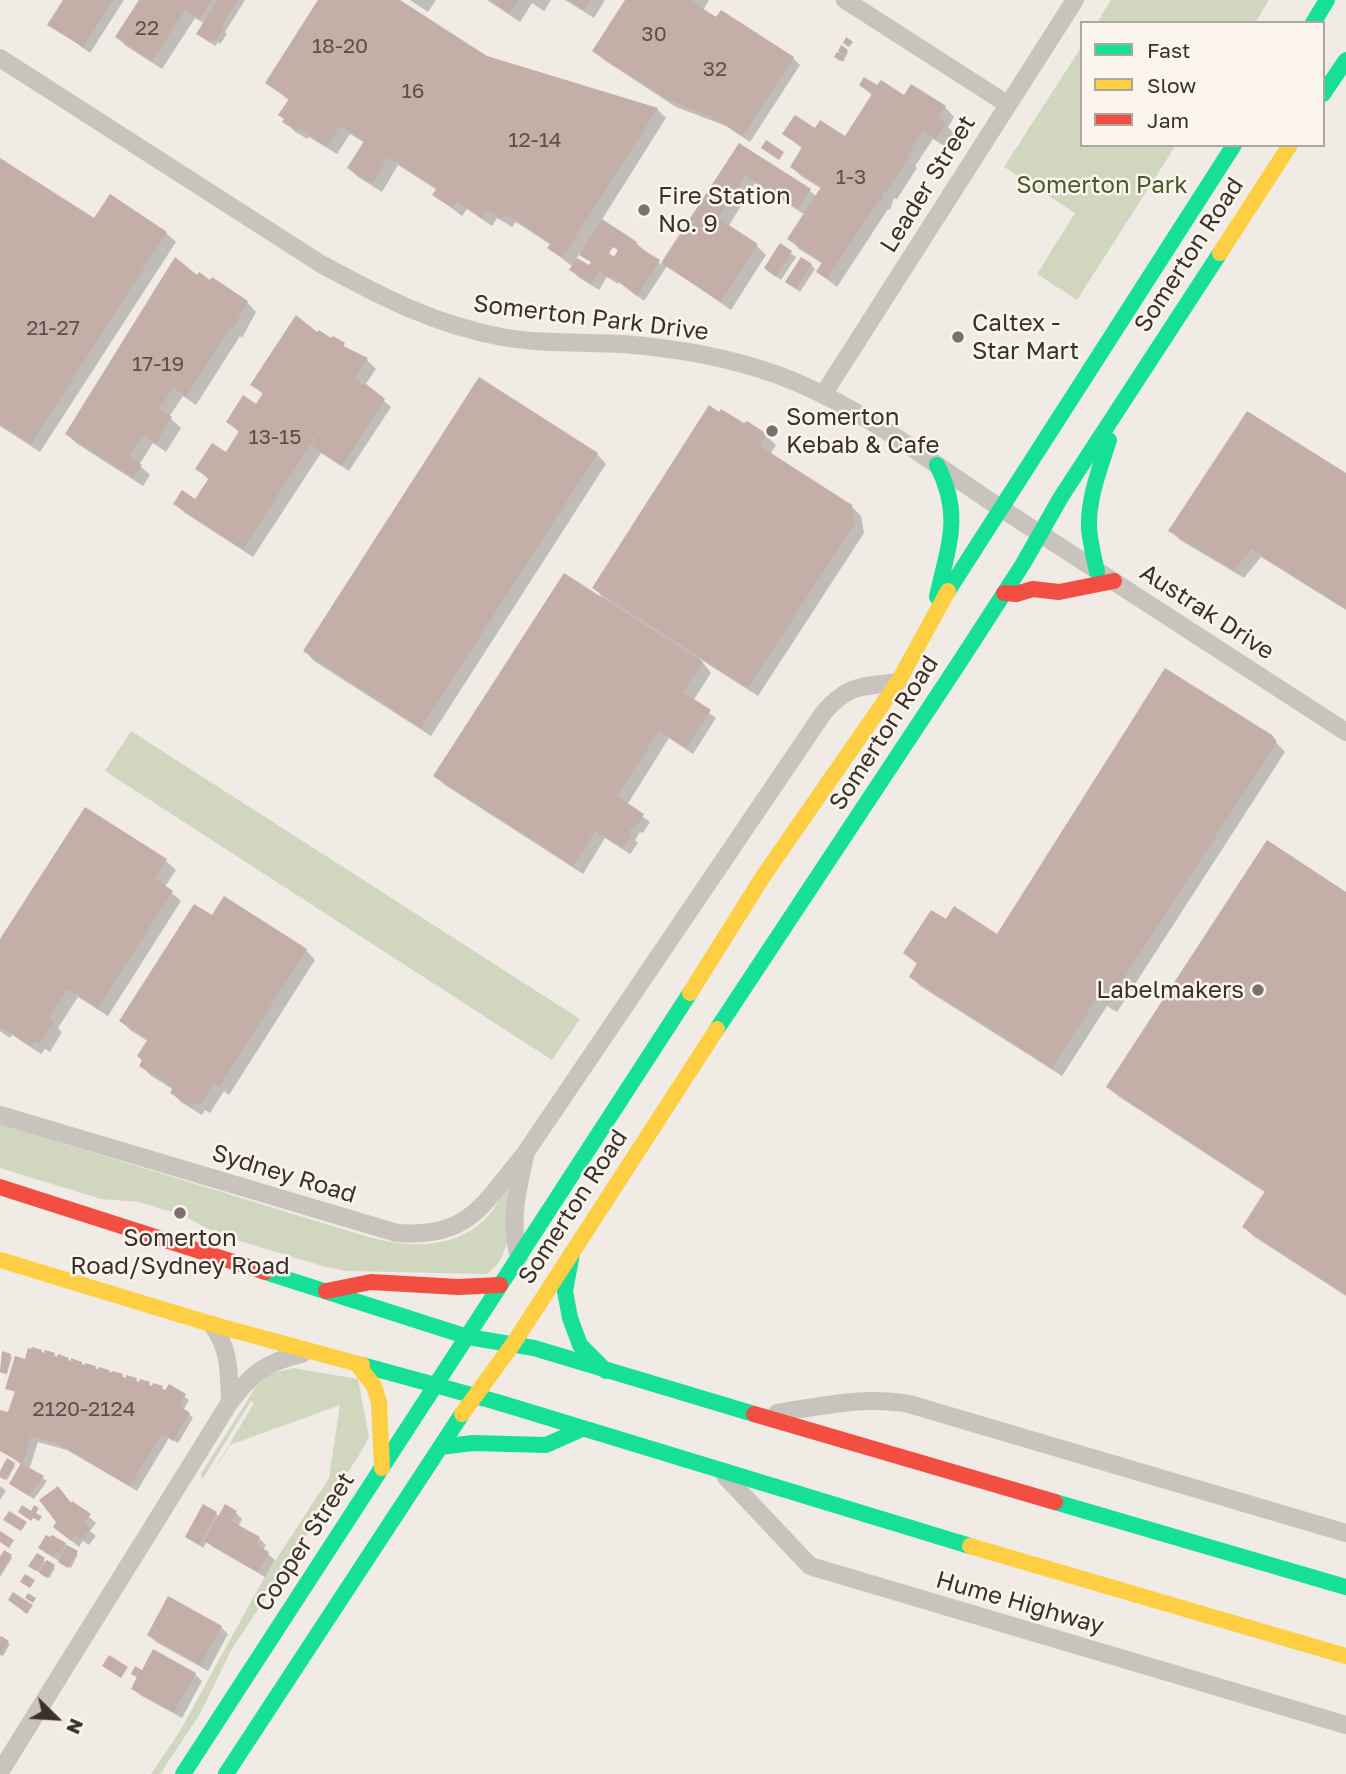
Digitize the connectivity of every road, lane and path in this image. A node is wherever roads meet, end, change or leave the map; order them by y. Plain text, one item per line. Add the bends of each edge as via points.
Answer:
1 (845, 0) edge
2 (1074, 0) edge
3 (1327, 0) edge
4 (1314, 21) edge
5 (0, 58) edge
6 (1346, 60) edge
7 (1325, 91) edge
8 (1007, 104) junction
9 (1233, 147) edge
10 (1289, 147) edge
11 (823, 395) junction
12 (1119, 407) junction
13 (937, 465) junction
14 (1001, 508) junction
15 (1040, 533) junction
16 (1097, 572) junction
17 (1114, 581) junction
18 (1004, 593) junction
19 (935, 611) junction
20 (898, 682) junction
21 (1346, 732) edge
22 (0, 1115) edge
23 (526, 1152) junction
24 (0, 1187) edge
25 (572, 1252) junction
26 (519, 1257) junction
27 (0, 1260) edge
28 (500, 1285) junction
29 (320, 1292) junction
30 (211, 1324) junction
31 (468, 1337) junction
32 (513, 1344) junction
33 (314, 1351) junction
34 (357, 1364) junction
35 (606, 1371) junction
36 (436, 1387) junction
37 (474, 1395) junction
38 (230, 1402) junction
39 (763, 1416) junction
40 (582, 1429) junction
41 (440, 1447) junction
42 (717, 1467) junction
43 (382, 1468) junction
44 (1346, 1533) edge
45 (1346, 1587) edge
46 (1346, 1656) edge
47 (233, 1696) junction
48 (264, 1716) junction
49 (1346, 1725) edge
50 (0, 1772) edge
51 (183, 1774) edge
52 (226, 1774) edge

1 - 8 street
2 - 8 street, Leader Street
3 - 4 main road
5 - 11 street, Somerton Park Drive via 321,264 420,315 501,337 658,348 718,359 774,374
6 - 7 main road
8 - 11 street, Leader Street
9 - 14 main road, Somerton Road
10 - 12 main road, Somerton Road
11 - 13 street, Somerton Park Drive
12 - 15 main road, Somerton Road
12 - 16 main road via 1090,516 1089,537
13 - 14 street, Somerton Park Drive
13 - 19 main road via 954,511
14 - 15 street, Somerton Park Drive
14 - 19 main road, Somerton Road
15 - 16 street, Austrak Drive
15 - 18 main road, Somerton Road
16 - 17 street, Austrak Drive
17 - 18 main road via 1059,592
17 - 21 street, Austrak Drive
18 - 25 main road, Somerton Road
19 - 20 main road, Somerton Road
20 - 23 street, Somerton Road via 854,688 839,695 824,712
20 - 26 main road, Somerton Road via 764,875
22 - 23 street, Sydney Road via 397,1233 438,1232 468,1219 484,1206
23 - 26 street, Somerton Road via 513,1230
24 - 29 main road
25 - 32 main road, Somerton Road
25 - 35 main road via 565,1291 570,1318 580,1345
26 - 28 main road, Somerton Road
27 - 30 main road
28 - 29 main road via 371,1282
28 - 31 main road, Somerton Road
29 - 31 main road
30 - 33 main road
30 - 38 street via 229,1364
31 - 32 main road
31 - 36 main road, Cooper Street
32 - 35 main road
32 - 37 main road
33 - 34 main road
33 - 38 street via 263,1367
34 - 36 main road
34 - 43 main road via 374,1386 379,1402
35 - 39 main road
36 - 37 main road, Hume Highway
36 - 43 main road, Cooper Street
37 - 40 main road, Hume Highway
37 - 41 main road
38 - 50 street
39 - 44 street via 848,1401 909,1404
39 - 45 main road
40 - 41 main road via 546,1445
40 - 42 main road, Hume Highway
41 - 48 main road
42 - 46 main road, Hume Highway
42 - 49 street, Hume Highway via 810,1566
43 - 47 main road, Cooper Street
47 - 48 main road
47 - 51 main road, Cooper Street
48 - 52 main road

